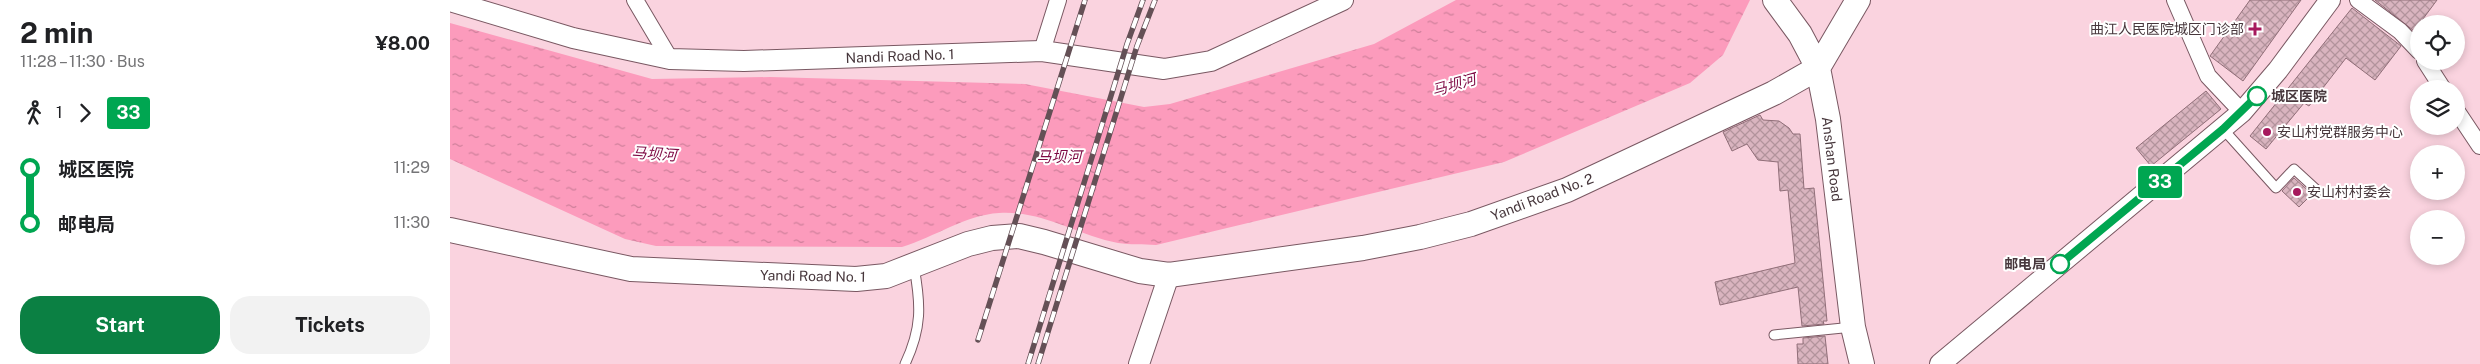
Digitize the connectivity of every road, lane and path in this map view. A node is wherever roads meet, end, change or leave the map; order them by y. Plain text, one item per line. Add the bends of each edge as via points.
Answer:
1 (634, 0) edge
2 (1058, 0) edge
3 (1343, 0) edge
4 (1858, 0) edge
5 (2175, 0) edge
6 (2330, 0) edge
7 (2358, 0) edge
8 (450, 1) edge
9 (1776, 1) edge
10 (2410, 42) edge
11 (1042, 51) junction
12 (670, 59) junction
13 (1818, 68) junction
14 (2242, 112) junction
15 (2465, 124) edge
16 (2223, 129) junction
17 (2480, 146) edge
18 (2318, 191) dead end
19 (450, 230) edge
20 (914, 267) junction
21 (1169, 275) junction
22 (1853, 327) junction
23 (1774, 335) dead end
24 (905, 364) edge
25 (1139, 364) edge
26 (1853, 364) edge
27 (1862, 364) edge
28 (1940, 364) edge

1 - 12 street
2 - 11 street
3 - 11 street, Nandi Road No. 1 via 1211,61 1164,69
4 - 13 main road, Yandi Road No. 2
5 - 14 street via 2208,76
6 - 14 street
7 - 10 street
8 - 12 street, Nandi Road No. 1 via 573,38
9 - 13 main road, Anshan Road via 1800,34
11 - 12 street, Nandi Road No. 1 via 744,61
13 - 21 main road, Yandi Road No. 2 via 1774,93 1567,190 1488,218 1420,237 1363,248
13 - 22 main road, Anshan Road via 1828,119
14 - 16 street
15 - 17 street
16 - 18 lane via 2276,188 2294,169
16 - 28 street
19 - 20 main road, Yandi Road No. 1 via 631,269 856,279 886,276
20 - 21 main road, Yandi Road No. 1 via 968,244 1018,236 1140,271
20 - 24 lane via 921,313
21 - 25 street
22 - 23 lane
22 - 26 main road, Anshan Road
22 - 27 main road, Anshan Road

